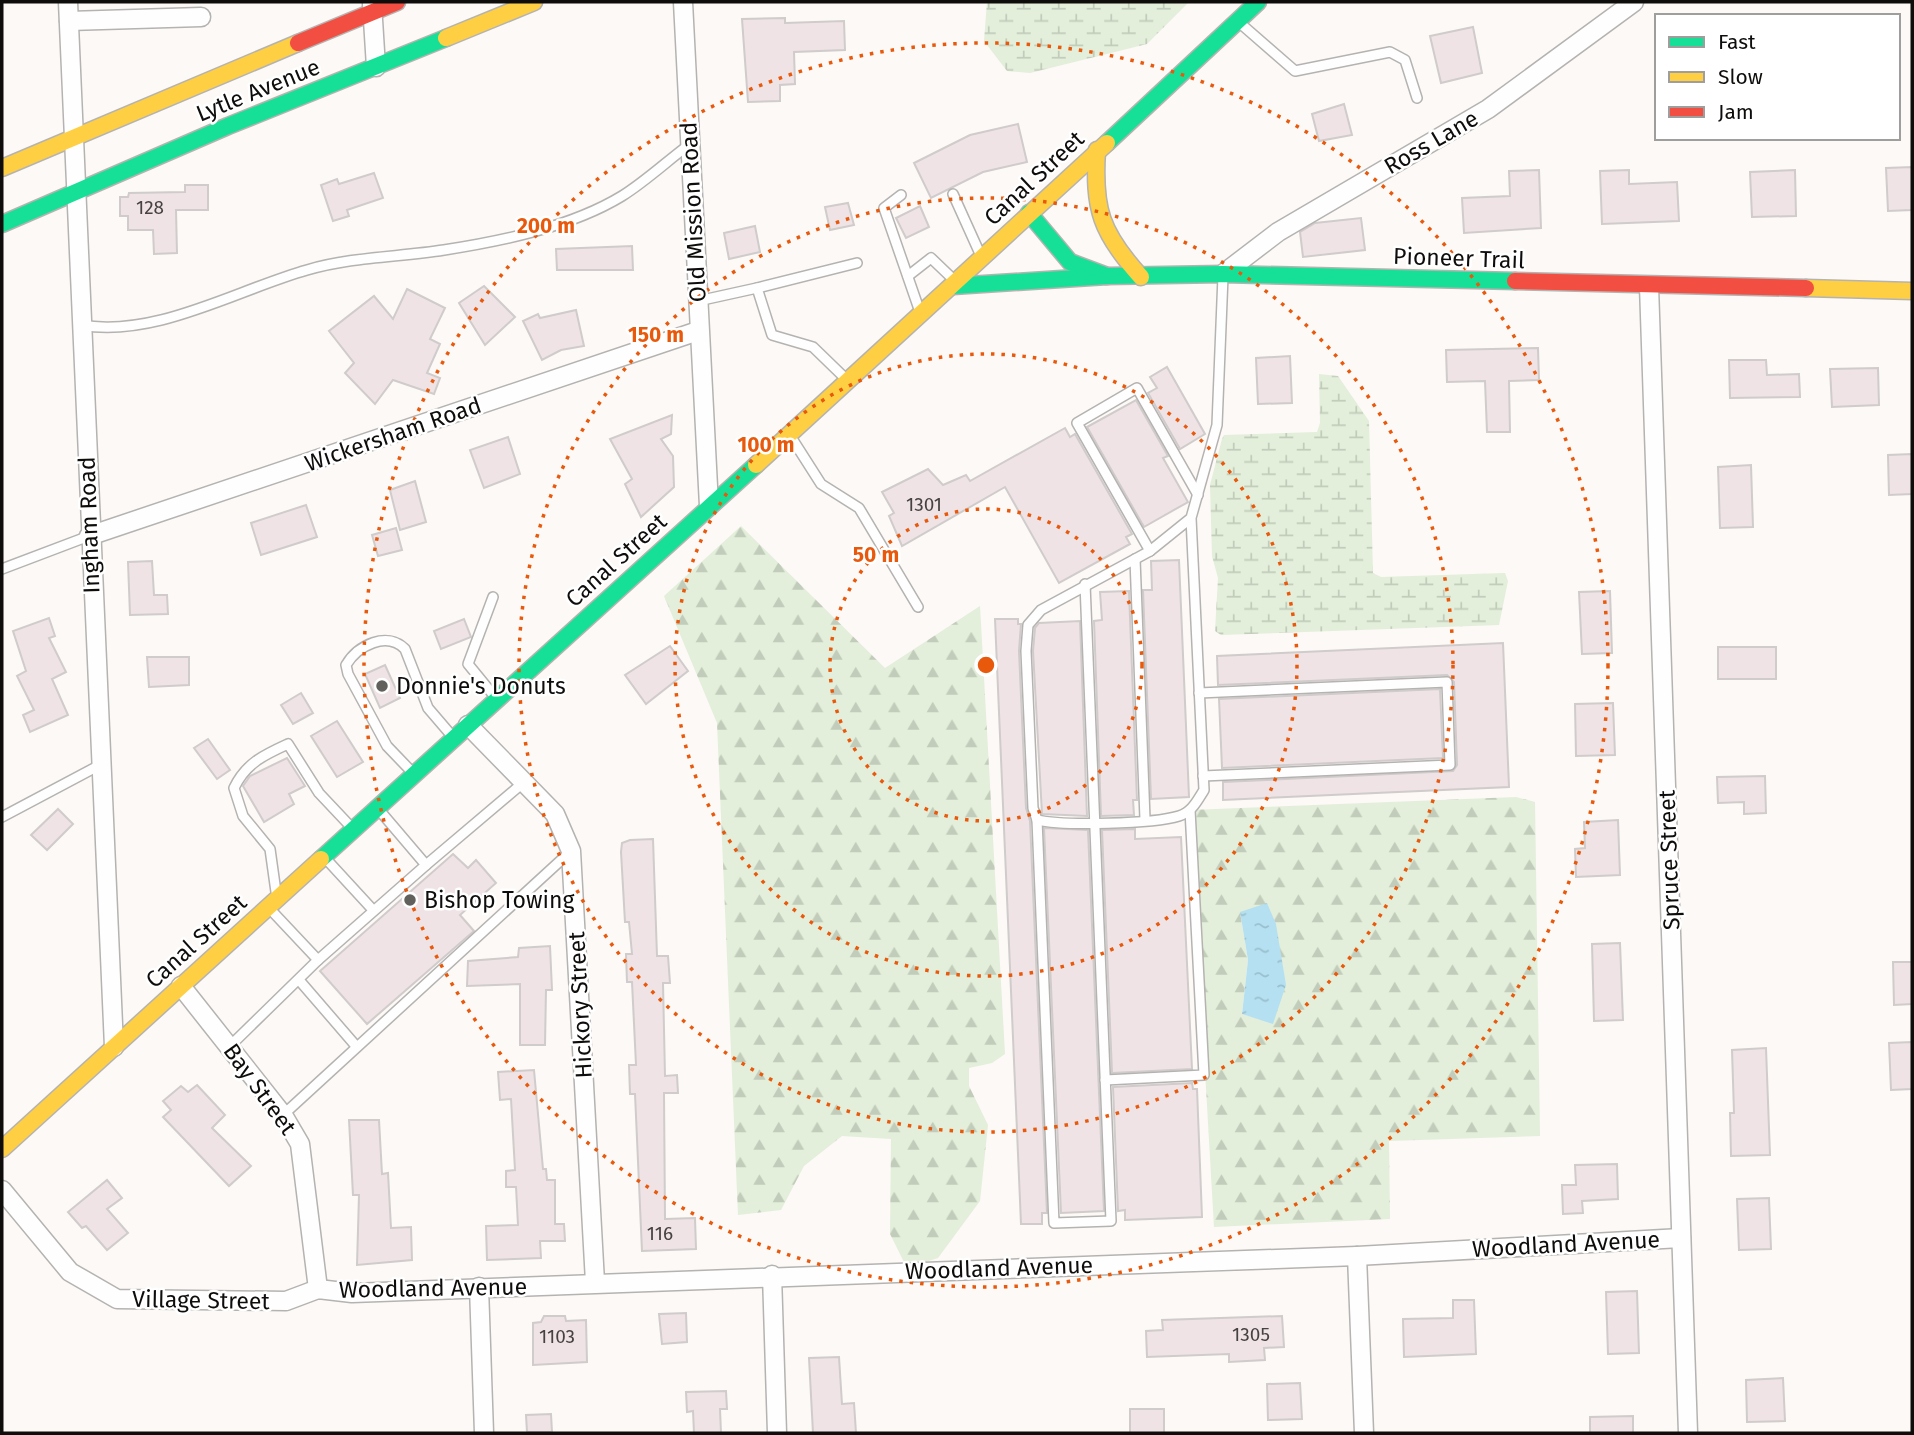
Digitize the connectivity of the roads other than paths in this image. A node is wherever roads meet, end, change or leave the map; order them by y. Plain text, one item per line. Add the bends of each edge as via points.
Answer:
1 (68, 2) edge
2 (397, 2) edge
3 (495, 2) edge
4 (534, 2) edge
5 (684, 2) edge
6 (1258, 2) edge
7 (1634, 2) edge
8 (372, 7) edge
9 (201, 17) dead end
10 (1238, 20) junction
11 (69, 21) junction
12 (459, 32) junction
13 (376, 67) junction
14 (1417, 98) dead end
15 (72, 136) junction
16 (690, 144) junction
17 (1097, 150) junction
18 (2, 168) edge
19 (75, 190) junction
20 (953, 194) dead end
21 (901, 195) dead end
22 (1029, 213) junction
23 (2, 224) edge
24 (982, 258) junction
25 (857, 262) dead end
26 (1223, 274) junction
27 (908, 276) junction
28 (1107, 276) junction
29 (1141, 277) junction
30 (955, 284) junction
31 (1649, 286) junction
32 (757, 288) junction
33 (1912, 291) edge
34 (697, 302) junction
35 (921, 314) junction
36 (81, 325) junction
37 (698, 331) junction
38 (848, 380) junction
39 (788, 433) junction
40 (1198, 495) junction
41 (709, 506) junction
42 (1191, 518) junction
43 (89, 537) junction
44 (1150, 551) junction
45 (1135, 559) junction
46 (2, 569) edge
47 (1086, 584) junction
48 (493, 597) dead end
49 (918, 607) dead end
50 (1199, 694) junction
51 (496, 699) junction
52 (468, 725) junction
53 (453, 738) junction
54 (100, 765) junction
55 (413, 774) junction
56 (1203, 776) junction
57 (524, 782) junction
58 (377, 807) junction
59 (1190, 810) junction
60 (2, 817) edge
61 (1145, 819) junction
62 (1037, 820) junction
63 (1094, 823) junction
64 (353, 829) junction
65 (571, 851) junction
66 (323, 857) junction
67 (426, 865) junction
68 (273, 902) junction
69 (373, 910) junction
70 (318, 960) junction
71 (299, 980) junction
72 (181, 986) junction
73 (356, 1046) junction
74 (114, 1047) junction
75 (229, 1047) junction
76 (1105, 1080) junction
77 (283, 1115) junction
78 (2, 1149) edge
79 (2, 1190) edge
80 (1681, 1238) junction
81 (1357, 1256) junction
82 (772, 1275) junction
83 (595, 1282) junction
84 (479, 1287) junction
85 (318, 1289) junction
86 (484, 1433) edge
87 (777, 1433) edge
88 (1364, 1433) edge
89 (1688, 1433) edge

1 - 11 street, Ingham Road
2 - 8 main road, Lytle Avenue
3 - 12 main road
4 - 12 main road, Lytle Avenue
5 - 16 street, Old Mission Road
6 - 10 main road, Canal Street
7 - 26 street, Ross Lane via 1488,109 1278,232
8 - 13 street
8 - 15 main road, Lytle Avenue
9 - 11 street
10 - 14 lane via 1295,71 1390,52 1405,60
10 - 17 main road, Canal Street
11 - 15 street, Ingham Road
12 - 13 main road, Lytle Avenue
13 - 19 main road, Lytle Avenue
15 - 18 main road, Lytle Avenue
15 - 19 street, Ingham Road
16 - 34 street, Old Mission Road
16 - 36 lane via 622,196 587,214 446,250 309,269 137,326 102,329
17 - 22 main road, Canal Street
17 - 29 main road via 1098,218 1111,246
19 - 23 main road, Lytle Avenue
19 - 36 street, Ingham Road
20 - 24 lane
21 - 27 lane via 884,208
22 - 24 main road, Canal Street
22 - 28 main road, Pioneer Trail via 1070,262
24 - 30 main road, Canal Street
25 - 32 lane
26 - 29 main road, Pioneer Trail
26 - 31 main road, Pioneer Trail
26 - 40 lane via 1217,425
27 - 30 lane via 931,258
27 - 35 lane
28 - 29 main road, Pioneer Trail
28 - 30 main road
30 - 35 main road, Canal Street
31 - 33 main road, Pioneer Trail
31 - 80 street, Spruce Street
32 - 34 lane
32 - 38 lane via 772,335 813,346
34 - 37 street, Old Mission Road
35 - 38 main road, Canal Street
36 - 43 street, Ingham Road
37 - 41 street, Old Mission Road
37 - 43 street, Wickersham Road
38 - 39 main road, Canal Street
39 - 41 main road, Canal Street
39 - 49 lane via 821,484 859,508
40 - 42 lane
40 - 44 lane via 1137,388 1077,423
41 - 51 main road, Canal Street
42 - 44 lane
42 - 50 lane
43 - 46 lane
43 - 54 street, Ingham Road
44 - 45 lane
45 - 47 lane
45 - 61 lane
47 - 62 lane via 1041,610 1028,625 1026,664
47 - 63 lane
48 - 51 lane via 468,664
50 - 56 lane
50 - 56 lane via 1447,682 1450,765
51 - 52 main road, Canal Street
52 - 53 main road, Canal Street
52 - 57 street, Hickory Street
53 - 55 main road, Canal Street
53 - 55 lane via 428,708 398,642 381,640 352,655 346,664 348,674 387,746
54 - 60 lane
54 - 74 street, Ingham Road
55 - 58 main road, Canal Street
56 - 59 lane via 1204,790
57 - 65 street, Hickory Street via 555,814
57 - 67 lane
58 - 64 main road, Canal Street
58 - 67 lane
59 - 61 lane via 1179,816
59 - 76 lane via 1204,1075
61 - 63 lane
62 - 63 lane
62 - 76 lane via 1054,1223 1111,1221
63 - 76 lane
64 - 66 main road, Canal Street
64 - 68 lane via 319,793 288,744 241,772 234,788 243,816 270,849
65 - 73 lane
65 - 83 street, Hickory Street
66 - 68 main road, Canal Street
66 - 69 lane
67 - 69 lane
68 - 70 lane
68 - 72 main road, Canal Street
69 - 70 lane
70 - 71 lane
71 - 73 lane
71 - 75 lane
72 - 74 main road, Canal Street
72 - 75 street, Bay Street
73 - 77 lane
74 - 78 main road, Canal Street
75 - 77 street, Bay Street
77 - 85 street, Bay Street via 300,1144
79 - 85 street, Village Street via 70,1272 117,1299 286,1301
80 - 81 street, Woodland Avenue
80 - 89 street, Spruce Street
81 - 82 street, Woodland Avenue
81 - 88 street
82 - 83 street, Woodland Avenue
82 - 87 street
83 - 84 street, Woodland Avenue
84 - 85 street, Woodland Avenue via 352,1293
84 - 86 street

